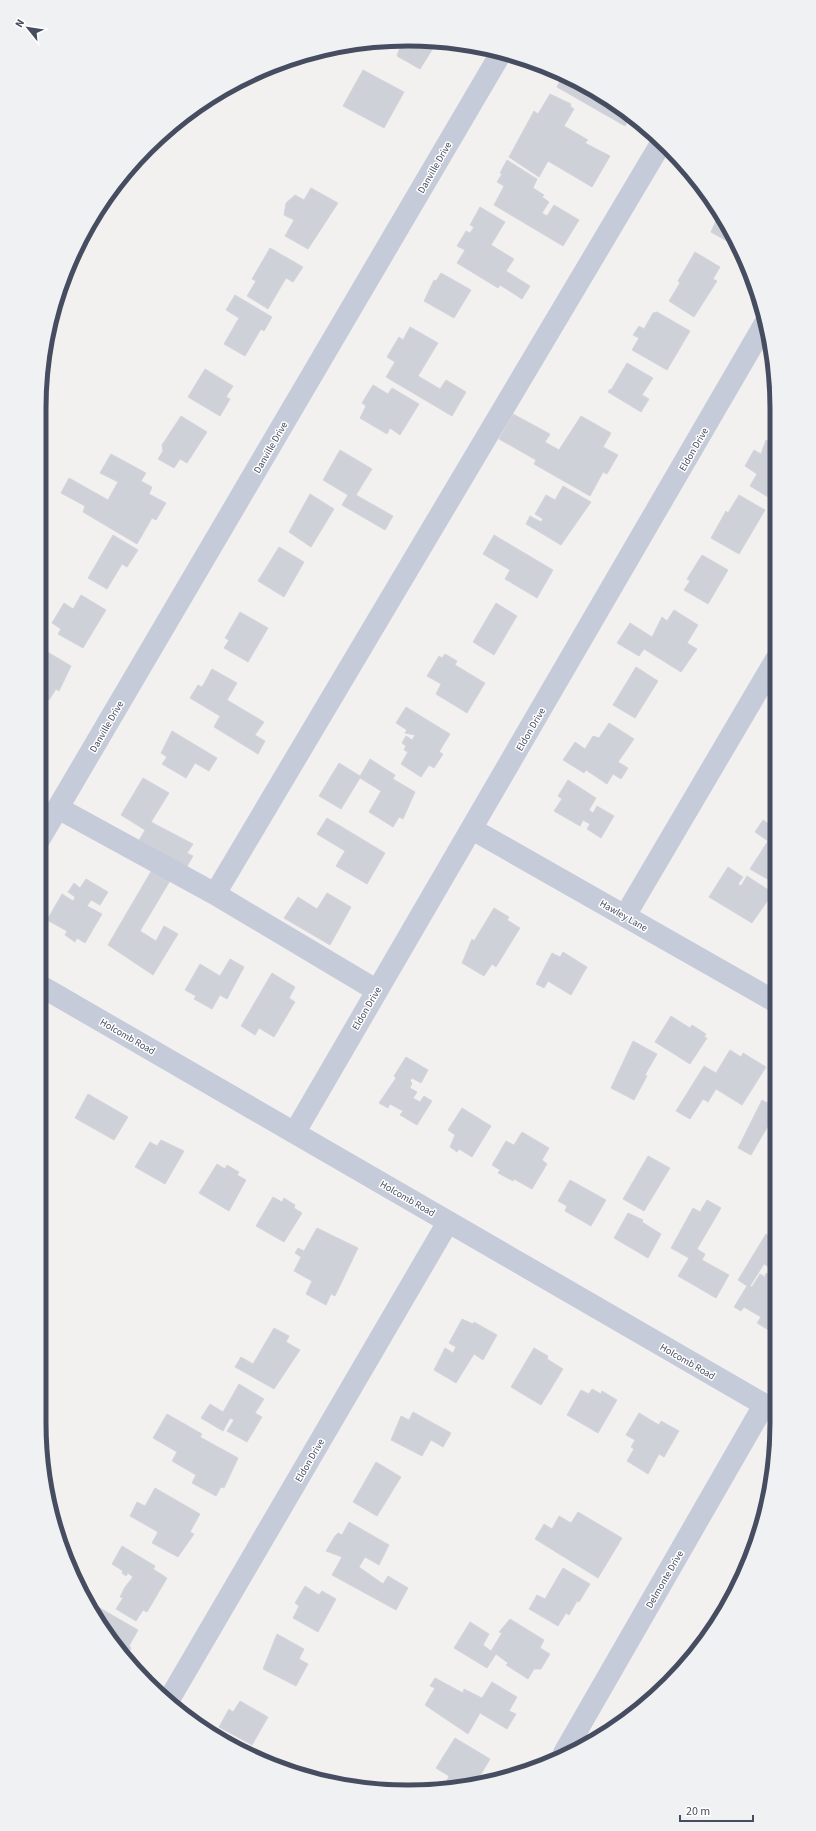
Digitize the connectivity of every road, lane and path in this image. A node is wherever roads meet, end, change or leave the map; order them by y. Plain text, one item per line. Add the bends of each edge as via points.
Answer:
1 (497, 57) edge
2 (659, 147) edge
3 (761, 330) edge
4 (770, 670) edge
5 (58, 808) junction
6 (46, 828) edge
7 (472, 829) junction
8 (215, 894) junction
9 (625, 916) junction
10 (46, 989) edge
11 (376, 990) junction
12 (770, 999) edge
13 (295, 1132) junction
14 (448, 1222) junction
15 (770, 1409) edge
16 (171, 1696) edge
17 (567, 1749) edge

1 - 5 street, Danville Drive
2 - 8 street
3 - 7 street, Eldon Drive
4 - 9 street
5 - 6 street, Danville Drive
5 - 8 street
7 - 9 street, Hawley Lane
7 - 11 street, Eldon Drive
8 - 11 street
9 - 12 street, Hawley Lane
10 - 13 street, Holcomb Road
11 - 13 street, Eldon Drive
13 - 14 street, Holcomb Road
14 - 15 street, Holcomb Road
14 - 16 street, Eldon Drive
15 - 17 street, Delmonte Drive

